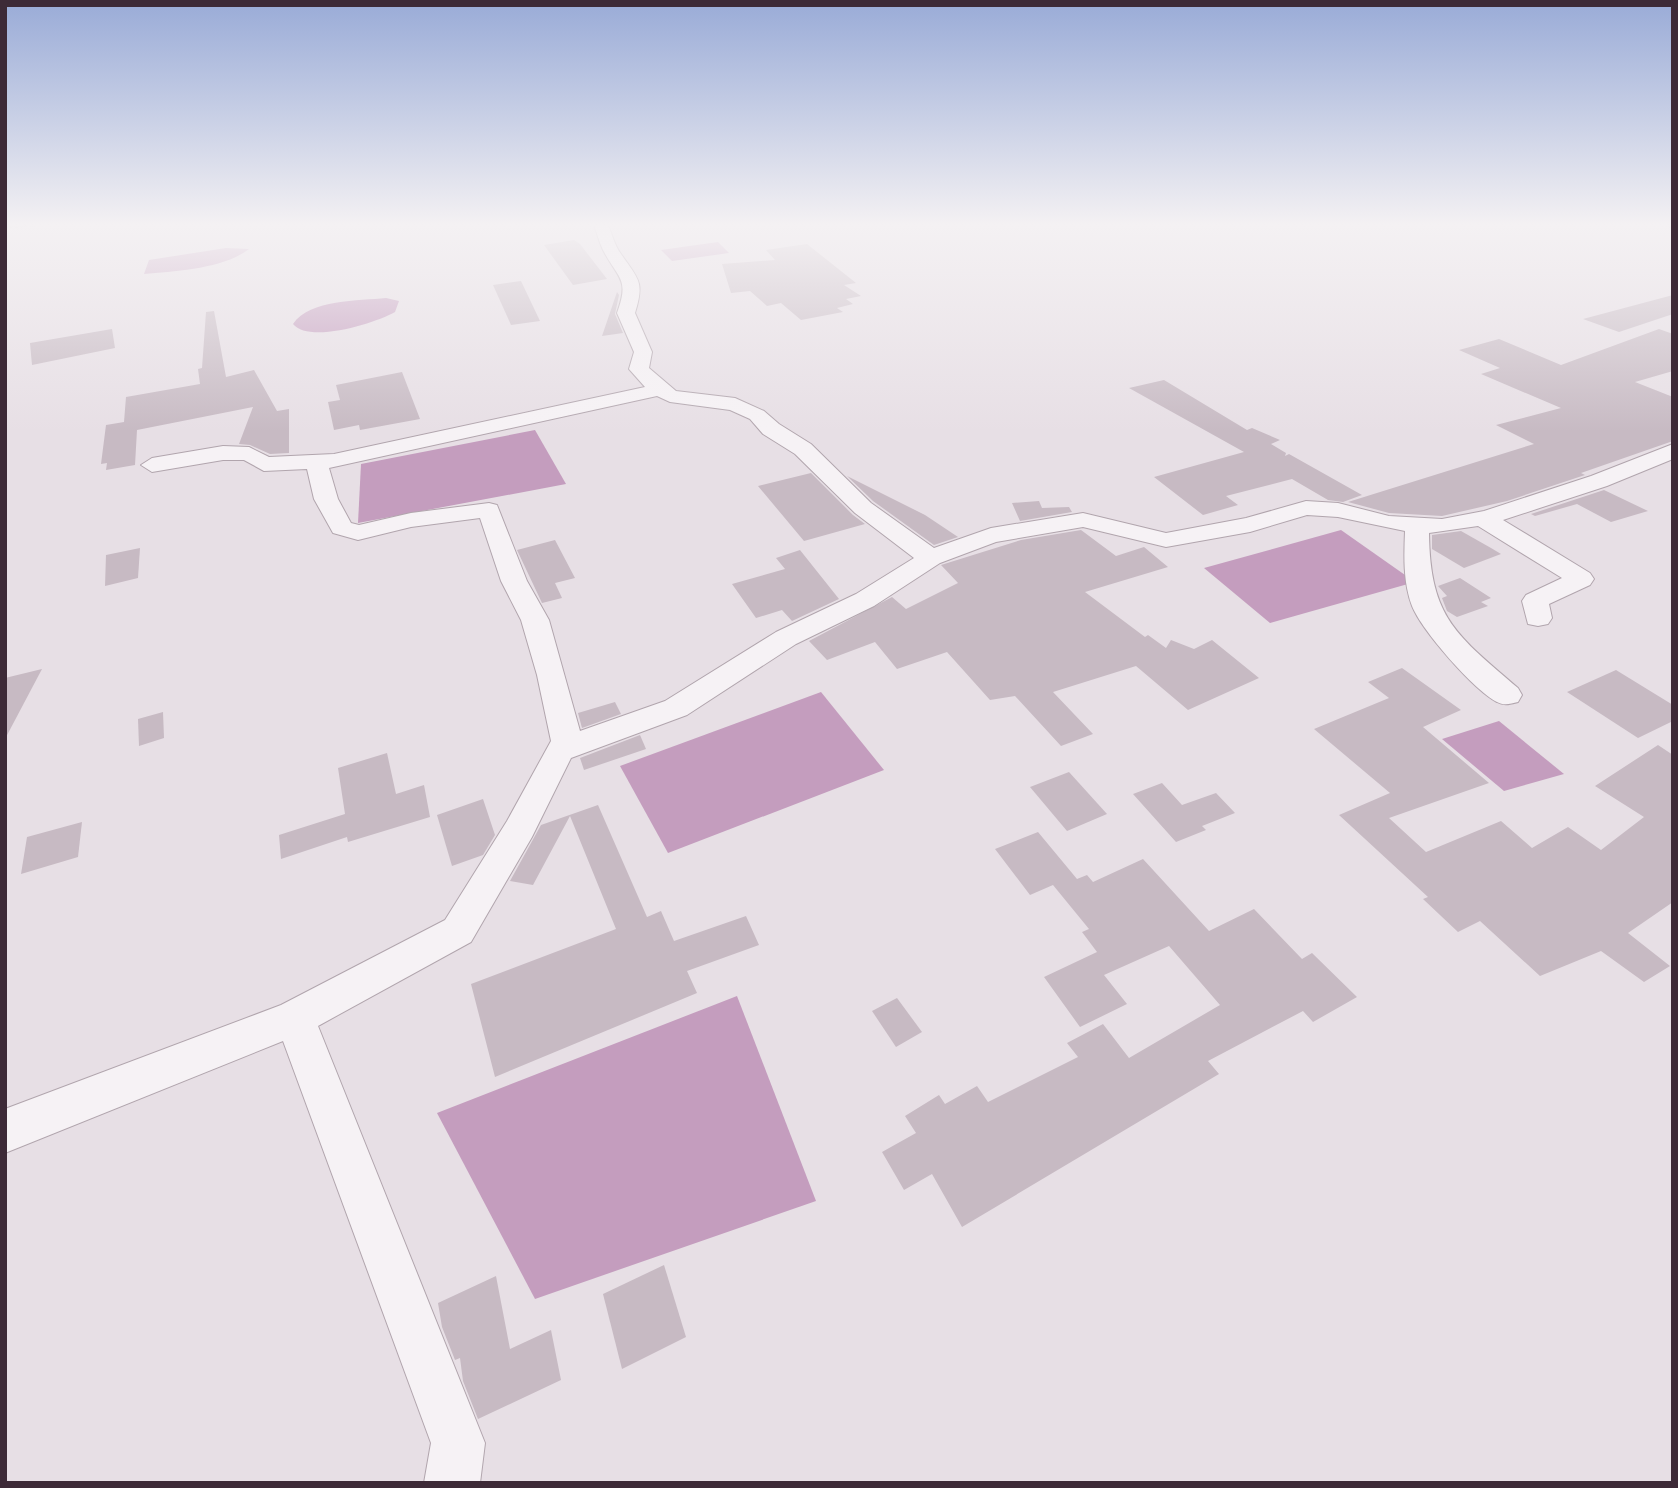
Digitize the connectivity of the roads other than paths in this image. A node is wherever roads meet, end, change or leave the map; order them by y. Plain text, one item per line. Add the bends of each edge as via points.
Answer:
1 (634, 292) edge
2 (660, 388) junction
3 (1673, 451) edge
4 (316, 462) junction
5 (152, 465) dead end
6 (1482, 519) junction
7 (1417, 525) junction
8 (930, 558) junction
9 (1538, 618) dead end
10 (1507, 695) dead end
11 (568, 747) junction
12 (295, 1018) junction
13 (5, 1131) edge
14 (452, 1483) edge

1 - 2 street via 626,313 643,352 639,369
2 - 4 street
2 - 8 street via 670,396 735,404 757,415 803,449 863,508
3 - 6 street
4 - 5 street via 264,464 249,454 223,453
4 - 11 street via 326,499 342,528 358,533 411,520 489,510 514,580 535,620
6 - 7 street
6 - 9 street via 1581,579 1535,601
7 - 8 street via 1306,508 1250,525 1166,540 1083,520 992,535
7 - 10 street via 1418,592 1437,631
8 - 11 street via 865,600 786,638 677,708
11 - 12 street via 559,750 520,828 458,931
12 - 13 street
12 - 14 street via 458,1443

